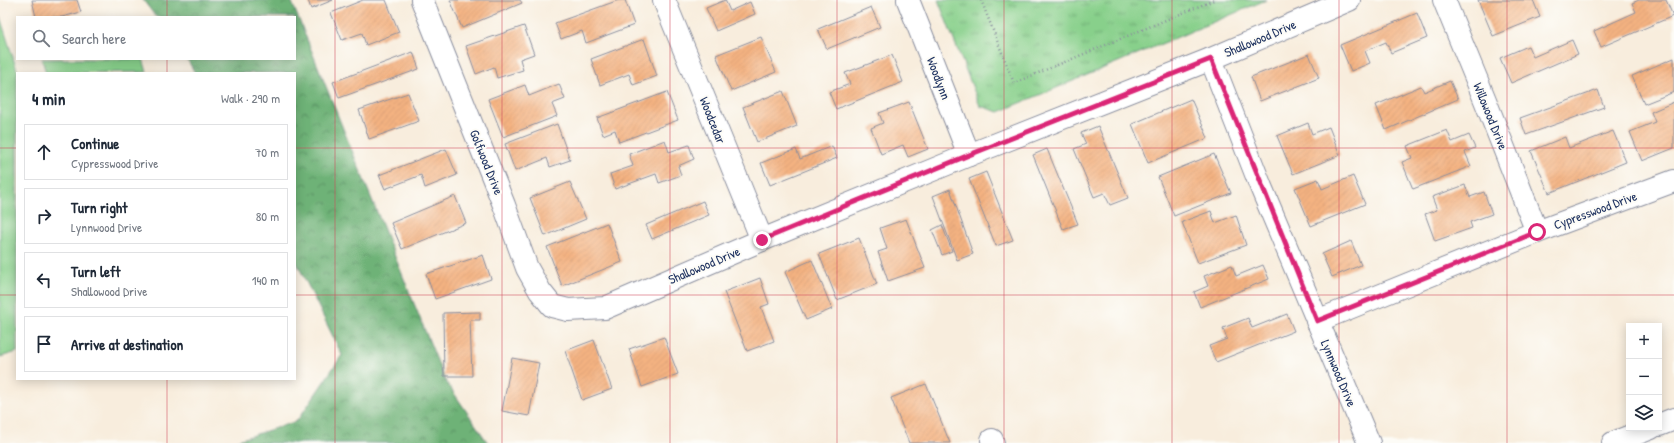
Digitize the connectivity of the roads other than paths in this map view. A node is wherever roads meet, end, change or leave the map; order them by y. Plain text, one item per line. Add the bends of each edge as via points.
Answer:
1 (422, 0) edge
2 (664, 0) edge
3 (908, 0) edge
4 (1349, 0) edge
5 (1444, 0) edge
6 (1211, 59) junction
7 (969, 155) junction
8 (1674, 181) edge
9 (1537, 232) junction
10 (762, 240) junction
11 (568, 310) joint
12 (1317, 321) junction
13 (1674, 419) edge
14 (1662, 424) edge
15 (1643, 431) edge
16 (1369, 443) edge
17 (1613, 443) edge

1 - 11 street, Golfwood Drive via 527,268 552,306
2 - 10 street, Woodcedar
3 - 7 street, Woodlynn
4 - 6 street, Shallowood Drive
5 - 9 street, Willowood Drive
6 - 7 street, Shallowood Drive
6 - 12 street, Lynnwood Drive
7 - 10 street, Shallowood Drive
8 - 9 street, Cypresswood Drive
9 - 12 street, Cypresswood Drive
10 - 11 street, Shallowood Drive via 605,308
12 - 16 street, Lynnwood Drive
13 - 14 street
15 - 17 street

